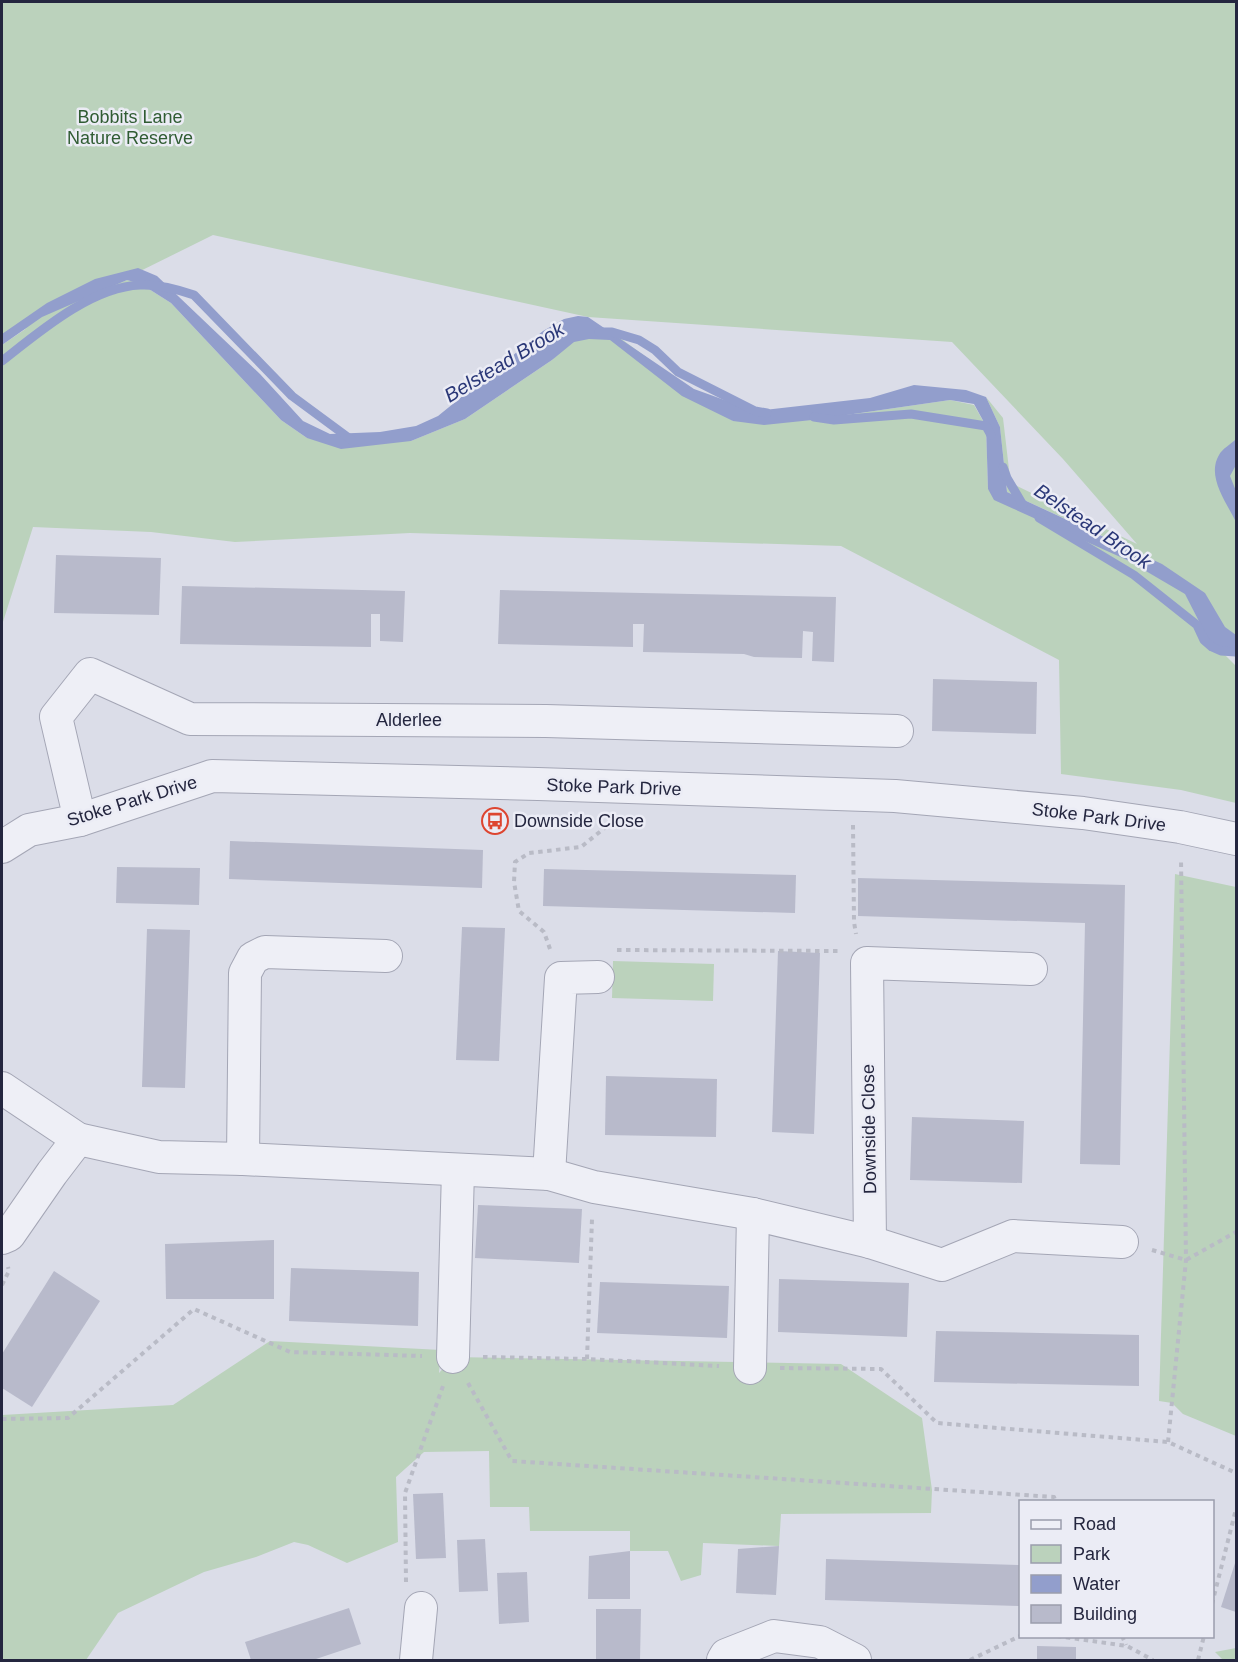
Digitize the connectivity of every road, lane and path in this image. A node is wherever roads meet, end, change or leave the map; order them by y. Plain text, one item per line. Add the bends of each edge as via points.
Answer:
1 (897, 731) dead end
2 (630, 789) junction
3 (852, 794) junction
4 (80, 820) junction
5 (1180, 827) junction
6 (1236, 839) edge
7 (2, 847) edge
8 (386, 956) dead end
9 (863, 957) junction
10 (1031, 969) dead end
11 (598, 977) joint
12 (561, 978) junction
13 (2, 1088) edge
14 (78, 1139) junction
15 (243, 1159) junction
16 (458, 1170) junction
17 (549, 1174) junction
18 (594, 1187) junction
19 (753, 1214) junction
20 (1236, 1232) edge
21 (2, 1238) edge
22 (870, 1242) junction
23 (1122, 1242) joint
24 (1186, 1260) junction
25 (453, 1357) junction
26 (587, 1359) junction
27 (750, 1368) junction
28 (2, 1419) edge
29 (1168, 1442) junction
30 (1236, 1473) edge
31 (1055, 1500) edge
32 (1236, 1509) edge
33 (1214, 1596) edge
34 (421, 1608) joint
35 (1019, 1636) edge
36 (1071, 1638) edge
37 (1123, 1638) edge
38 (1204, 1638) edge
39 (1127, 1646) junction
40 (416, 1660) edge
41 (723, 1660) edge
42 (855, 1660) edge
43 (970, 1660) edge
44 (1153, 1660) edge
45 (1198, 1660) edge

1 - 4 street, Alderlee via 546,721 190,719 90,675 56,717
2 - 3 street, Stoke Park Drive
2 - 4 street, Stoke Park Drive via 212,776
2 - 12 path via 624,812 581,847 529,853 515,862 519,911 544,932
3 - 5 street, Stoke Park Drive via 1083,813
3 - 9 path via 854,922
4 - 7 street, Stoke Park Drive via 29,830
5 - 6 street, Stoke Park Drive
5 - 24 path
8 - 15 street via 265,952 253,958 245,973
9 - 10 street
9 - 11 path via 611,950
9 - 22 street, Downside Close
11 - 12 street
12 - 17 street
13 - 14 street
14 - 15 street via 159,1157
14 - 21 street via 9,1235
15 - 16 street
16 - 17 street
16 - 25 street
17 - 18 street
18 - 19 street
18 - 26 path
19 - 22 street
19 - 27 street
20 - 24 path
22 - 23 street via 942,1265 1013,1236
23 - 24 path
24 - 29 path
25 - 26 path
25 - 28 path via 290,1352 194,1309 68,1418
25 - 31 path via 512,1461 1042,1496
25 - 34 path via 405,1493 406,1587
26 - 27 path
27 - 29 path via 881,1370 937,1423
29 - 30 path
32 - 33 path
34 - 40 street
35 - 43 path
36 - 39 path
37 - 39 path
38 - 45 path
39 - 44 path
41 - 42 street via 726,1655 774,1636 820,1642

